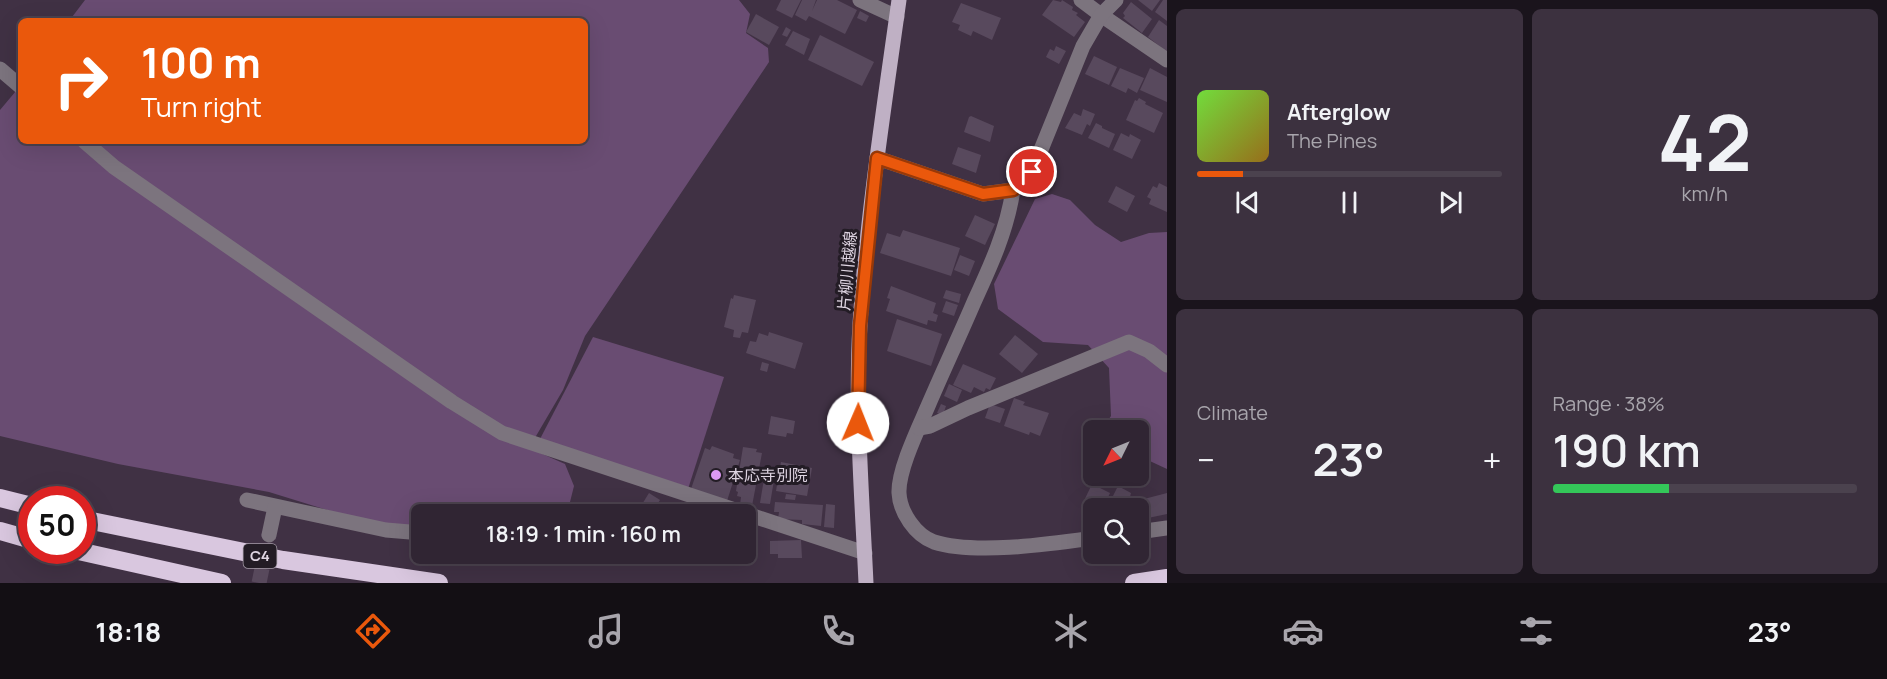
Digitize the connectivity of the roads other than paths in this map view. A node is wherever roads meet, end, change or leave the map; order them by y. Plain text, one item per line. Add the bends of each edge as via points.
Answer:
1 (860, 0) edge
2 (899, 0) edge
3 (1082, 0) edge
4 (1116, 0) edge
5 (1101, 15) junction
6 (897, 17) junction
7 (1167, 60) edge
8 (0, 69) edge
9 (18, 84) edge
10 (88, 144) edge
11 (877, 158) junction
12 (1013, 190) junction
13 (1167, 365) edge
14 (919, 428) junction
15 (0, 498) edge
16 (247, 500) dead end
17 (18, 503) edge
18 (275, 507) junction
19 (96, 522) edge
20 (1167, 528) edge
21 (1149, 530) edge
22 (0, 531) edge
23 (411, 532) edge
24 (269, 535) tunnel mouth
25 (18, 536) edge
26 (1083, 539) edge
27 (865, 553) junction
28 (96, 555) edge
29 (1167, 578) edge
30 (222, 583) edge
31 (438, 583) edge
32 (866, 583) edge
33 (1134, 583) edge

1 - 6 street
2 - 6 main road, 片柳川越線
3 - 5 street
4 - 5 street
5 - 7 street
5 - 12 street via 1083,46 1032,172
6 - 11 main road, 片柳川越線
8 - 9 street
10 - 27 street via 133,181 502,433
11 - 12 street via 983,194
11 - 27 main road, 片柳川越線 via 860,326 858,423
12 - 14 street via 999,247
13 - 14 street via 1129,342
14 - 26 street via 899,490 901,507 918,532 933,542 959,547 1042,545
15 - 17 highway
16 - 18 street
18 - 23 street
18 - 24 street
19 - 31 highway, C4 via 283,560
20 - 21 street
22 - 25 highway
27 - 32 main road, 片柳川越線
28 - 30 highway
29 - 33 highway

